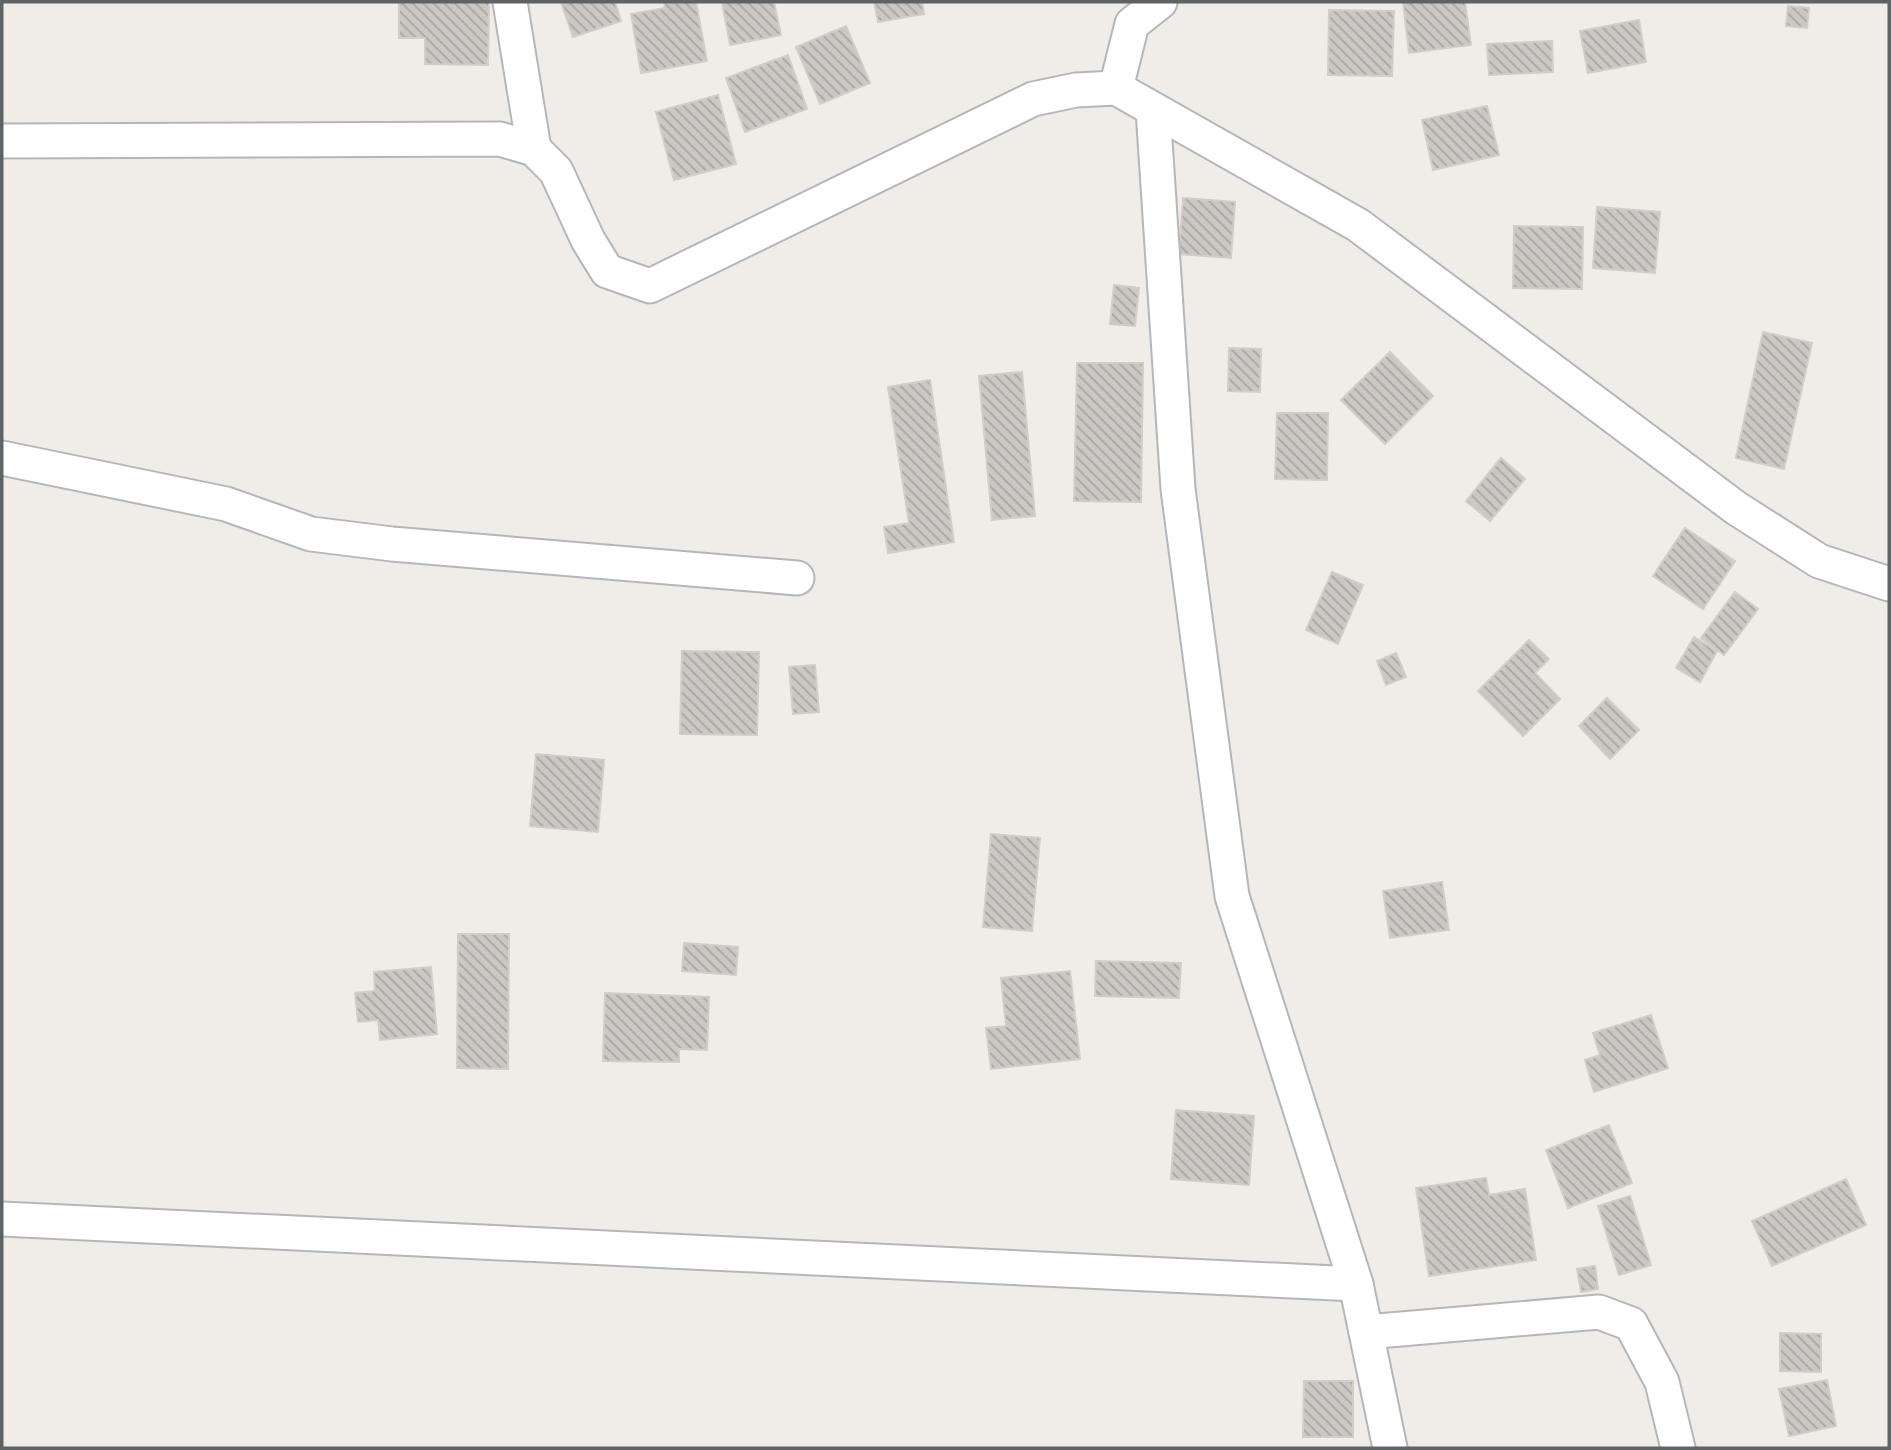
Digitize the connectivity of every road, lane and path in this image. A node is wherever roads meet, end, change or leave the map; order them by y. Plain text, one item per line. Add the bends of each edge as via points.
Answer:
1 (510, 2) edge
2 (1160, 2) edge
3 (1116, 88) junction
4 (1153, 110) junction
5 (2, 141) edge
6 (534, 149) junction
7 (2, 458) edge
8 (797, 578) dead end
9 (1889, 584) edge
10 (2, 1219) edge
11 (1356, 1284) junction
12 (1366, 1332) junction
13 (1390, 1448) edge
14 (1678, 1448) edge

1 - 6 street
2 - 3 street via 1132,24
3 - 4 street
3 - 6 street via 1033,99 650,286 607,271 556,171
4 - 9 street via 1357,225 1746,514 1819,561
4 - 11 street via 1178,489 1232,895
5 - 6 street via 500,139
7 - 8 street via 226,504 311,534
10 - 11 street
11 - 12 street
12 - 13 street
12 - 14 street via 1599,1312 1631,1324 1662,1382

